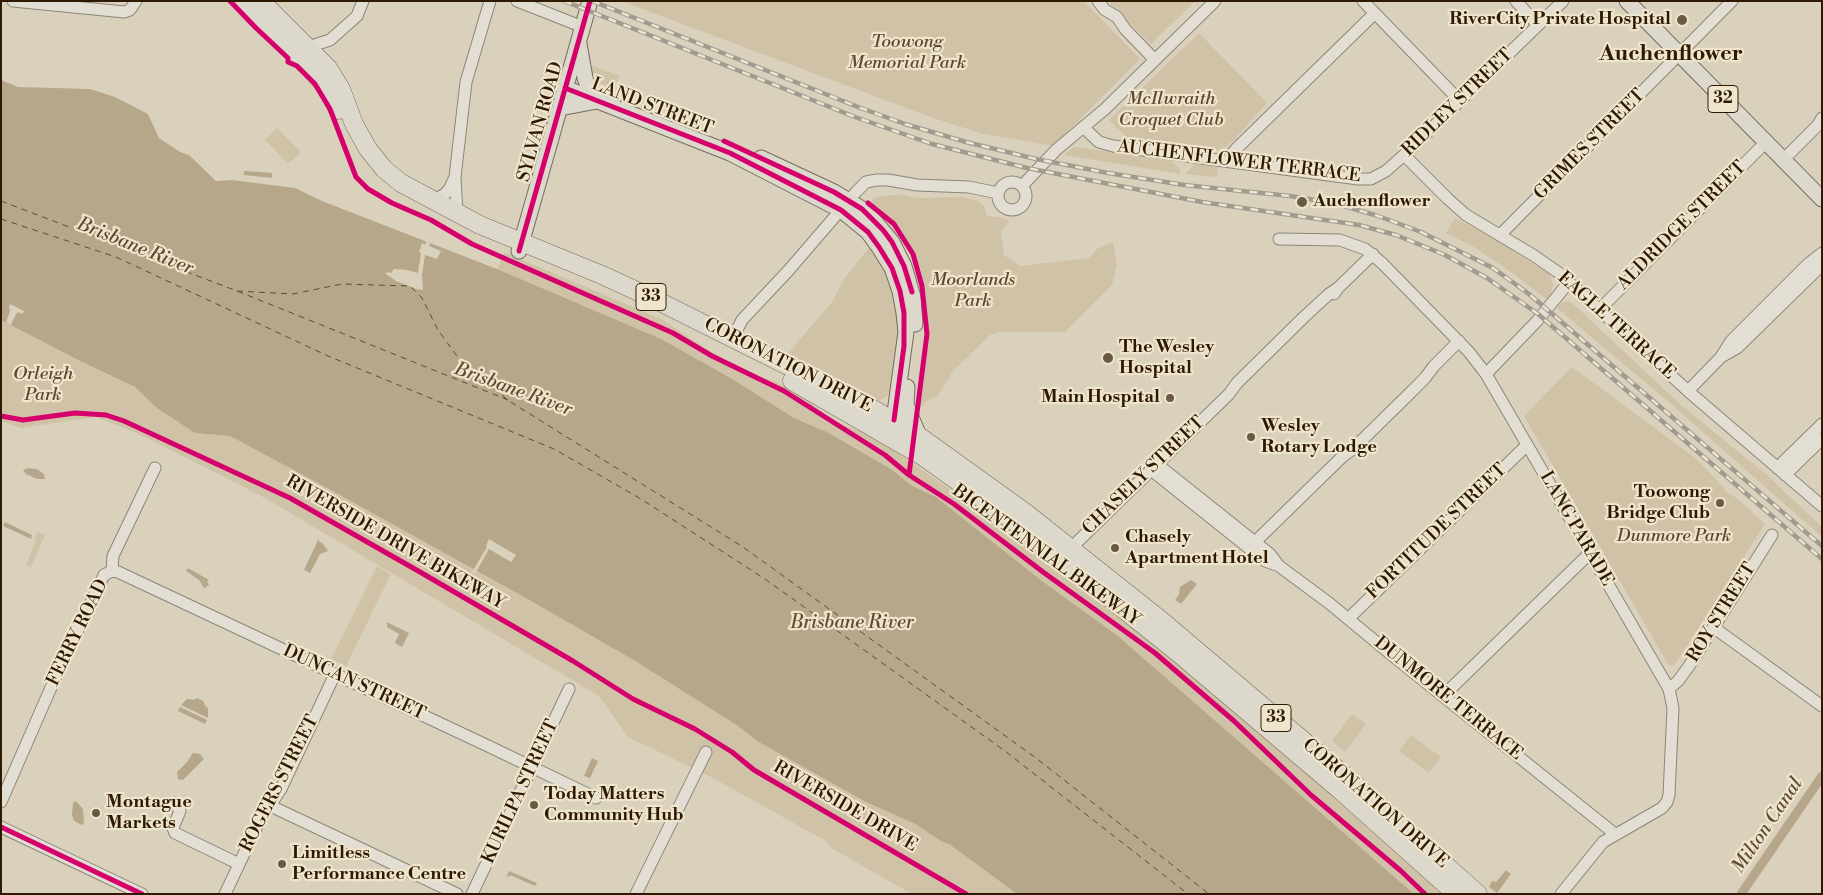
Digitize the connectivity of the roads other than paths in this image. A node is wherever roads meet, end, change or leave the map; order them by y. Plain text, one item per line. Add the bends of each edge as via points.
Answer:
1 (13, 1) edge
2 (136, 1) edge
3 (241, 1) edge
4 (261, 1) edge
5 (363, 1) edge
6 (490, 1) edge
7 (517, 1) edge
8 (590, 1) edge
9 (1098, 1) edge
10 (1215, 1) edge
11 (1364, 1) edge
12 (1516, 1) edge
13 (1563, 1) edge
14 (1732, 1) edge
15 (1632, 3) edge
16 (1375, 13) junction
17 (1538, 25) junction
18 (581, 34) junction
19 (330, 40) junction
20 (308, 47) junction
21 (1680, 55) junction
22 (1155, 60) junction
23 (322, 61) junction
24 (566, 84) junction
25 (589, 88) junction
26 (1460, 100) junction
27 (600, 101) junction
28 (560, 108) junction
29 (1821, 122) edge
30 (1083, 127) junction
31 (1766, 142) junction
32 (1404, 155) junction
33 (1784, 160) junction
34 (1230, 162) junction
35 (455, 177) junction
36 (1371, 179) joint
37 (1022, 186) junction
38 (998, 193) junction
39 (1822, 200) edge
40 (432, 201) junction
41 (845, 205) junction
42 (457, 214) junction
43 (1500, 235) junction
44 (1279, 239) dead end
45 (520, 246) junction
46 (1822, 253) edge
47 (1373, 254) junction
48 (1822, 265) edge
49 (1568, 282) junction
50 (1600, 309) junction
51 (736, 339) junction
52 (1459, 341) junction
53 (1722, 357) junction
54 (1486, 374) junction
55 (898, 390) junction
56 (1688, 391) junction
57 (868, 406) junction
58 (894, 420) junction
59 (1822, 424) edge
60 (919, 436) junction
61 (1822, 439) edge
62 (1526, 445) junction
63 (922, 456) junction
64 (1154, 467) junction
65 (155, 468) dead end
66 (1781, 472) junction
67 (1822, 506) edge
68 (1772, 535) dead end
69 (1255, 542) junction
70 (1065, 553) junction
71 (1590, 553) junction
72 (1280, 566) junction
73 (112, 571) junction
74 (1348, 619) junction
75 (1713, 627) junction
76 (335, 674) junction
77 (568, 689) dead end
78 (1669, 689) junction
79 (1443, 696) junction
80 (1822, 706) edge
81 (706, 752) dead end
82 (532, 768) junction
83 (596, 798) dead end
84 (1, 802) edge
85 (175, 803) dead end
86 (270, 804) junction
87 (2, 828) edge
88 (1615, 834) junction
89 (239, 864) junction
90 (117, 882) junction
91 (115, 894) edge
92 (142, 894) edge
93 (225, 894) edge
94 (457, 894) edge
95 (472, 894) edge
96 (636, 894) edge
97 (1456, 894) edge
98 (1478, 894) edge
99 (1561, 894) edge

1 - 2 street via 124,12 130,10
3 - 45 highway, CORONATION DRIVE / 33 via 319,79 335,102 356,150 375,174 418,206 463,228
4 - 20 highway, CORONATION DRIVE / 33
5 - 19 street via 357,16
6 - 35 street via 466,82
7 - 18 street
8 - 18 main road, SYLVAN ROAD
9 - 22 street via 1117,17
10 - 22 street
11 - 16 street
12 - 17 street
13 - 17 street, RIDLEY STREET
14 - 21 street, GRIMES STREET
15 - 21 main road, 32
16 - 26 street
16 - 34 street via 1231,155
17 - 26 street, RIDLEY STREET
18 - 24 main road, SYLVAN ROAD
18 - 25 main road
19 - 20 street
19 - 23 street
20 - 23 highway, CORONATION DRIVE / 33
21 - 31 main road, 32
21 - 43 street, GRIMES STREET
22 - 30 street
23 - 40 highway, CORONATION DRIVE / 33 via 341,89 360,136 375,160 401,183
24 - 25 main road, LAND STREET
24 - 27 main road, LAND STREET
24 - 28 main road, SYLVAN ROAD
25 - 41 main road, LAND STREET via 732,144
26 - 32 street, RIDLEY STREET
27 - 28 main road
27 - 41 main road, LAND STREET via 730,152
28 - 45 main road, SYLVAN ROAD
29 - 33 street
30 - 34 street, AUCHENFLOWER TERRACE via 1094,139 1106,145
30 - 37 street
31 - 33 main road, 32
31 - 50 street, ALDRIDGE STREET
32 - 36 street, RIDLEY STREET
32 - 43 street, EAGLE TERRACE via 1457,208
33 - 39 main road, 32
34 - 36 street, AUCHENFLOWER TERRACE
35 - 40 street via 445,194
35 - 42 street
37 - 38 street via 1006,183
37 - 38 street via 1025,198 1018,208 1009,209 1002,205
38 - 41 street via 969,187 871,180
40 - 42 highway, CORONATION DRIVE / 33
41 - 51 street via 742,320
41 - 55 main road, LAND STREET via 886,257 903,302 906,323
41 - 60 main road, LAND STREET via 862,209 883,230 899,254 909,278 915,333 906,400 908,413
42 - 45 highway, CORONATION DRIVE / 33
43 - 49 street, EAGLE TERRACE via 1549,265
44 - 47 street, LANG PARADE via 1340,240
45 - 51 highway, CORONATION DRIVE / 33 via 627,286
45 - 63 highway, CORONATION DRIVE / 33 via 660,312 809,390
46 - 53 street via 1731,341
47 - 52 street, LANG PARADE
47 - 64 street, CHASELY STREET via 1241,388 1229,394
48 - 53 street via 1737,348
49 - 50 street, EAGLE TERRACE
49 - 54 street via 1537,321
50 - 56 street, EAGLE TERRACE
51 - 57 highway, CORONATION DRIVE / 33
52 - 54 street, LANG PARADE
52 - 69 street via 1379,413 1349,444 1342,456
53 - 56 street
54 - 62 street, LANG PARADE
55 - 57 main road via 885,402
55 - 58 main road, LAND STREET
56 - 66 street, EAGLE TERRACE
57 - 58 highway, CORONATION DRIVE / 33
58 - 60 highway, CORONATION DRIVE / 33
58 - 63 main road via 896,431
59 - 66 street
60 - 70 highway, CORONATION DRIVE / 33 via 980,479
61 - 66 street
62 - 71 street, LANG PARADE
62 - 74 street, FORTITUDE STREET
63 - 70 highway, CORONATION DRIVE / 33
64 - 69 street, DUNMORE TERRACE
64 - 70 street, CHASELY STREET
64 - 72 street, DUNMORE TERRACE via 1259,556
65 - 73 street, FERRY ROAD via 113,556
66 - 67 street, EAGLE TERRACE
68 - 75 street, ROY STREET
69 - 72 street, DUNMORE TERRACE
70 - 97 highway, CORONATION DRIVE / 33
70 - 98 highway, CORONATION DRIVE / 33 via 1162,621 1350,780
71 - 78 street, LANG PARADE
71 - 79 street
72 - 74 street, DUNMORE TERRACE
73 - 76 street, DUNCAN STREET
73 - 84 street, FERRY ROAD via 104,575
74 - 79 street, DUNMORE TERRACE
75 - 78 street, ROY STREET via 1681,677
75 - 80 street
76 - 82 street, DUNCAN STREET
76 - 86 street, ROGERS STREET via 281,789
77 - 82 street, KURILPA STREET
78 - 88 street, LANG PARADE via 1673,708 1668,799 1662,808
79 - 88 street, DUNMORE TERRACE
81 - 96 street
82 - 83 street, DUNCAN STREET
82 - 95 street, KURILPA STREET
85 - 89 street via 180,811 173,828 175,833
86 - 89 street, ROGERS STREET
86 - 94 street
87 - 90 street
88 - 99 street, LANG PARADE via 1599,846
89 - 93 street, ROGERS STREET
90 - 91 street
90 - 92 street

